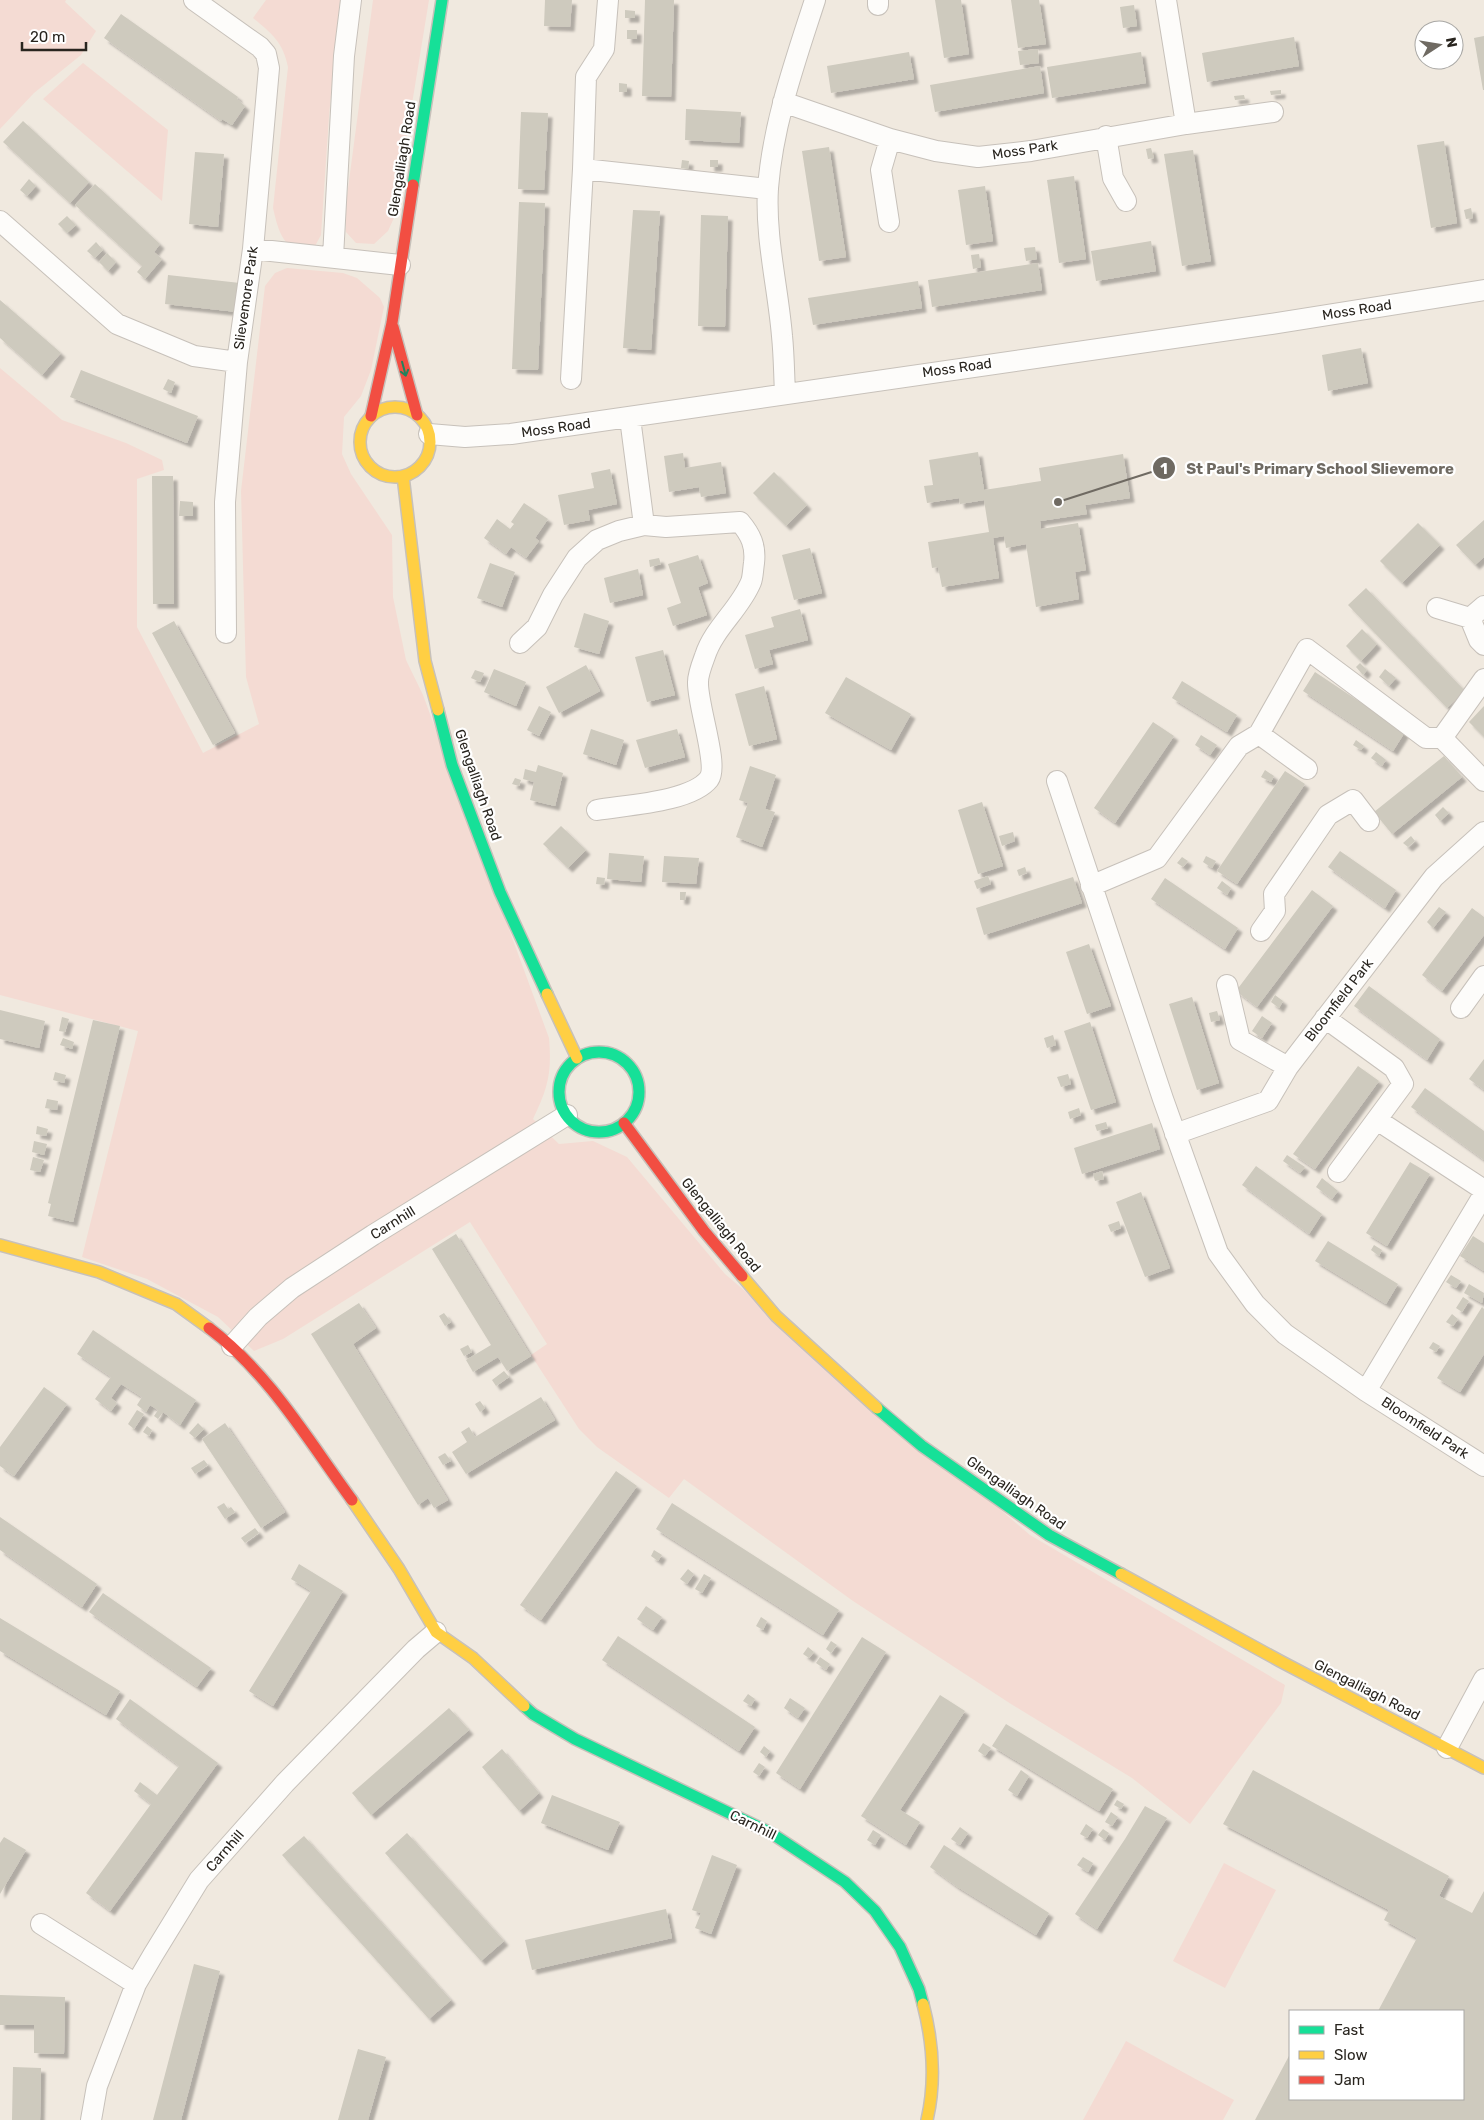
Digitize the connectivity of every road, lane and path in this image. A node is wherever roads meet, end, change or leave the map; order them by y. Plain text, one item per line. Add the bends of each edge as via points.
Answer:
1 (194, 0) edge
2 (351, 0) edge
3 (442, 0) edge
4 (608, 0) edge
5 (815, 0) edge
6 (1166, 0) edge
7 (783, 102) junction
8 (1273, 112) dead end
9 (1186, 124) junction
10 (1106, 136) junction
11 (890, 139) junction
12 (582, 169) junction
13 (768, 189) junction
14 (1126, 201) dead end
15 (0, 221) edge
16 (890, 222) dead end
17 (253, 249) junction
18 (333, 257) junction
19 (400, 265) junction
20 (1484, 290) edge
21 (392, 323) junction
22 (237, 362) junction
23 (571, 379) dead end
24 (785, 393) junction
25 (417, 415) junction
26 (371, 416) junction
27 (630, 418) junction
28 (429, 434) junction
29 (403, 476) junction
30 (644, 525) junction
31 (1437, 608) dead end
32 (1477, 612) edge
33 (226, 633) dead end
34 (520, 643) dead end
35 (1484, 645) edge
36 (1484, 679) edge
37 (1259, 734) junction
38 (1442, 738) junction
39 (1307, 769) dead end
40 (1484, 780) edge
41 (1057, 781) dead end
42 (597, 810) dead end
43 (1368, 821) dead end
44 (1484, 832) edge
45 (1091, 886) junction
46 (1261, 932) dead end
47 (1484, 976) edge
48 (1227, 985) dead end
49 (1460, 1008) dead end
50 (1326, 1018) junction
51 (577, 1058) junction
52 (1288, 1067) junction
53 (566, 1115) junction
54 (1377, 1120) junction
55 (624, 1123) junction
56 (1175, 1134) junction
57 (1338, 1172) dead end
58 (1482, 1200) edge
59 (0, 1245) edge
60 (232, 1346) junction
61 (1366, 1391) junction
62 (1484, 1466) edge
63 (436, 1632) junction
64 (1484, 1679) edge
65 (1447, 1748) junction
66 (1484, 1768) edge
67 (41, 1924) dead end
68 (136, 1984) junction
69 (91, 2120) edge
70 (927, 2120) edge

1 - 17 street, Slievemore Park via 266,54 269,68
2 - 18 street via 344,56
3 - 19 main road, Glengalliagh Road
4 - 12 street via 604,48 586,77
5 - 7 street
6 - 9 street
7 - 11 street, Moss Park
7 - 13 street via 773,145
8 - 9 street, Moss Park
9 - 10 street, Moss Park
10 - 11 street, Moss Park via 978,157 936,151
10 - 14 street via 1113,178
11 - 16 street via 882,170
12 - 13 street
12 - 23 street
13 - 24 street via 768,223 782,337
15 - 22 street via 117,324 194,356
17 - 18 street
17 - 22 street, Slievemore Park
18 - 19 street
19 - 21 main road, Glengalliagh Road
20 - 24 street, Moss Road via 1271,324
21 -> 25 main road, Glengalliagh Road
21 - 26 main road, Glengalliagh Road
22 - 33 street, Slievemore Park via 225,502
24 - 27 street, Moss Road
25 - 26 main road via 392,407
25 - 28 main road
26 - 29 main road via 360,436 364,458 380,474
27 - 28 street, Moss Road via 511,434 465,437
27 - 30 street
28 - 29 main road via 427,456 413,472
29 - 51 main road, Glengalliagh Road via 425,660 452,765 500,892
30 - 34 street via 597,540 577,558 537,627
30 - 42 street via 666,527 740,522 751,535 755,554 752,581 717,633 698,681 700,707 712,761 710,778 683,796
31 - 32 street
32 - 35 street via 1479,640
36 - 38 street
37 - 38 street via 1307,649 1426,738
37 - 39 street
37 - 45 street via 1239,746 1157,858
38 - 40 street
41 - 45 street, Bloomfield Park
43 - 46 street via 1354,800 1328,815 1274,894 1275,912
44 - 50 street, Bloomfield Park via 1434,877
45 - 56 street, Bloomfield Park
47 - 49 street
48 - 52 street via 1240,1040
50 - 52 street, Bloomfield Park
50 - 54 street via 1394,1068 1403,1084
51 - 53 main road via 568,1066 559,1089
51 - 55 main road via 602,1051 620,1058 634,1071 639,1094 637,1105
52 - 56 street, Bloomfield Park via 1268,1101
53 - 55 main road via 574,1123 599,1132 612,1130
53 - 60 street, Carnhill via 292,1288 258,1317
54 - 57 street
54 - 58 street
55 - 65 main road, Glengalliagh Road via 704,1231 776,1316 922,1446 1049,1535 1280,1662
56 - 61 street, Bloomfield Park via 1218,1253 1232,1274 1255,1304 1285,1334
58 - 61 street, Bloomfield Park
59 - 60 main road, Carnhill via 99,1272 176,1304
60 - 63 main road, Carnhill via 269,1386 302,1430 399,1569
61 - 62 street, Bloomfield Park
63 - 68 street, Carnhill via 285,1783 199,1880
63 - 70 main road, Carnhill via 473,1658 533,1714 575,1739 771,1832 845,1882 875,1910 900,1947 919,1989 929,2026 933,2061
64 - 65 street
65 - 66 main road, Glengalliagh Road
67 - 68 street
68 - 69 street, Carnhill via 97,2086

